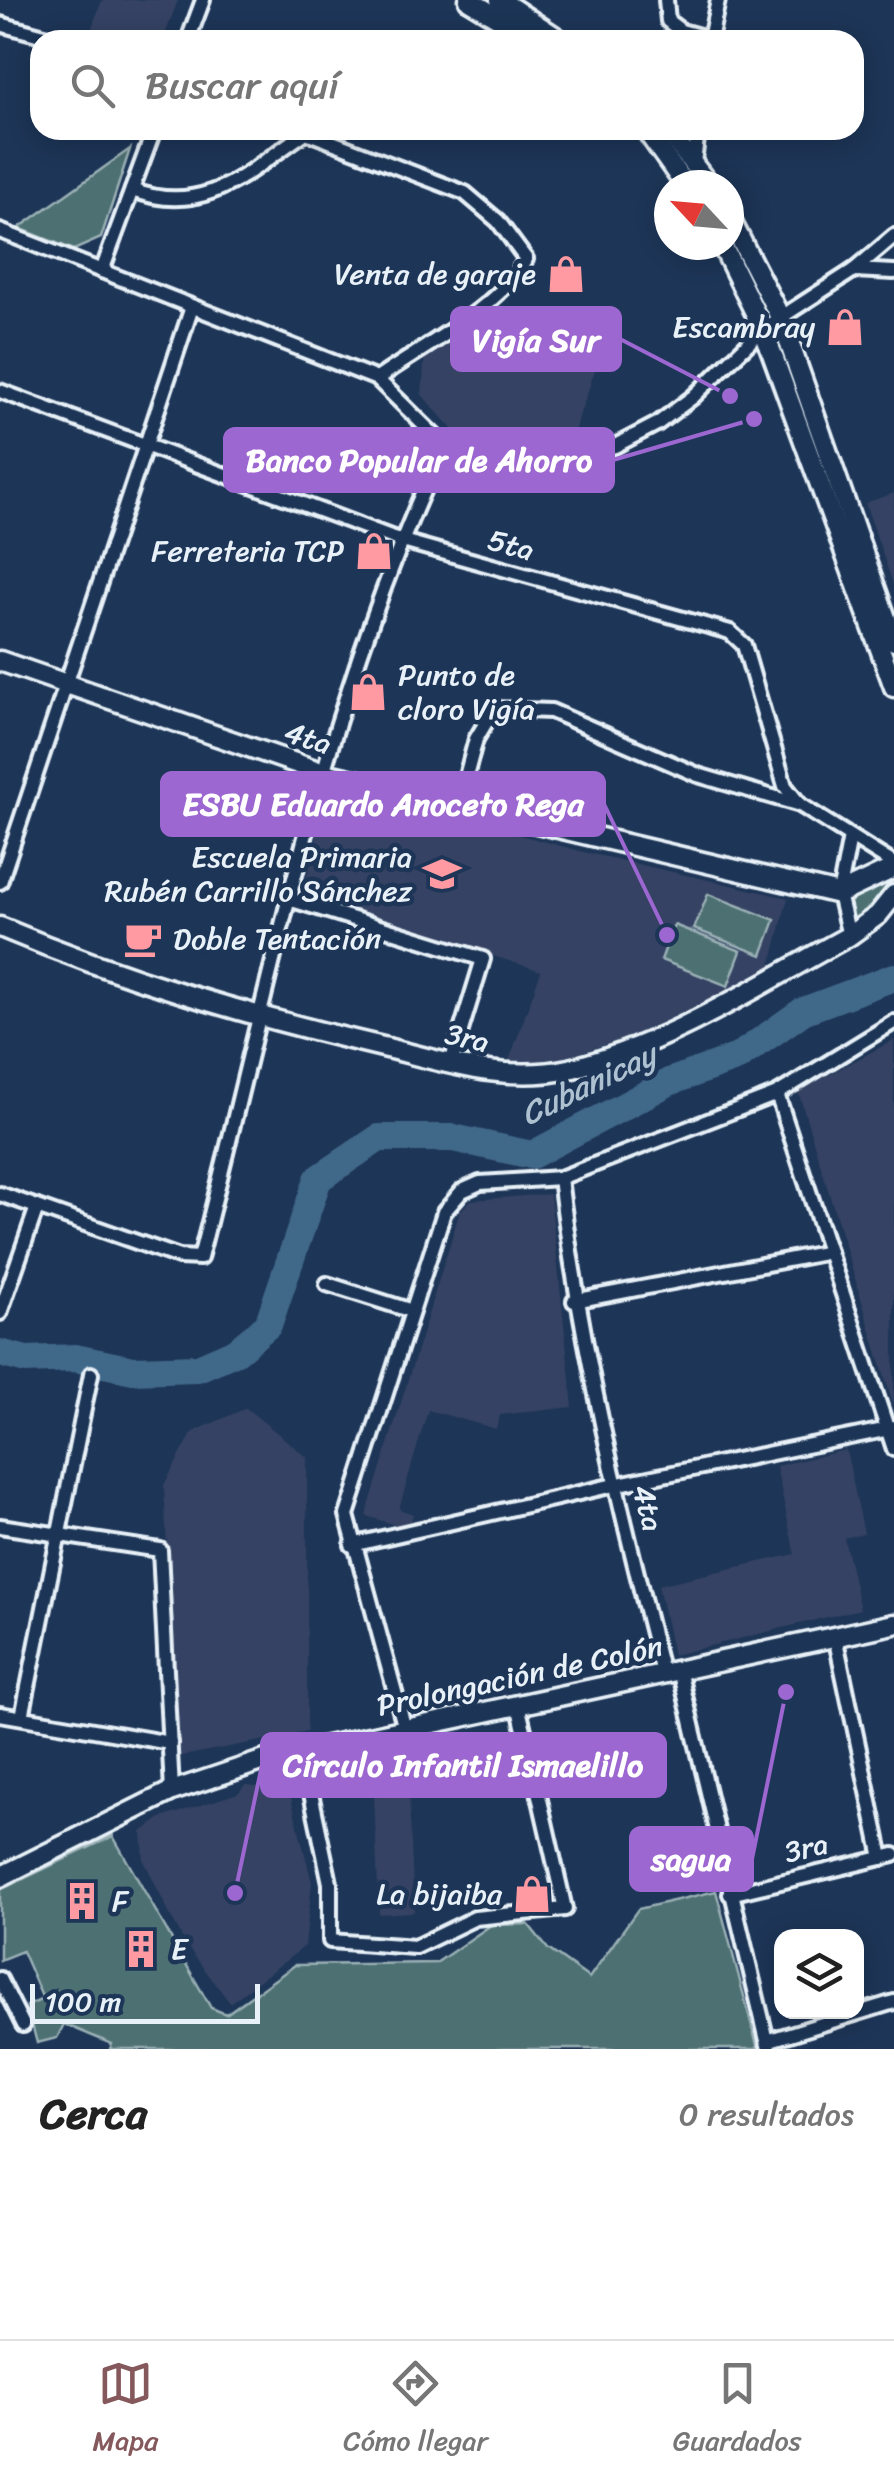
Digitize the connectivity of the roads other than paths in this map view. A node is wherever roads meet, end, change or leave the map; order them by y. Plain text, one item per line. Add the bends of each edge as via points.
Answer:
1 (202, 0) edge
2 (469, 0) edge
3 (666, 0) edge
4 (718, 0) edge
5 (493, 3) edge
6 (0, 24) edge
7 (192, 30) edge
8 (523, 30) edge
9 (542, 30) edge
10 (680, 30) edge
11 (712, 30) edge
12 (30, 32) edge
13 (150, 140) edge
14 (294, 140) edge
15 (327, 140) edge
16 (653, 140) edge
17 (675, 140) edge
18 (697, 140) edge
19 (694, 162) junction
20 (674, 170) edge
21 (699, 170) edge
22 (132, 190) junction
23 (0, 232) edge
24 (894, 236) edge
25 (744, 247) edge
26 (730, 260) edge
27 (854, 270) junction
28 (102, 271) junction
29 (894, 272) edge
30 (192, 307) junction
31 (780, 318) junction
32 (764, 329) junction
33 (377, 379) junction
34 (0, 391) edge
35 (146, 444) junction
36 (444, 445) junction
37 (399, 540) junction
38 (894, 641) edge
39 (0, 661) edge
40 (66, 684) junction
41 (894, 687) edge
42 (324, 773) junction
43 (459, 803) junction
44 (800, 805) junction
45 (850, 837) junction
46 (894, 866) edge
47 (0, 882) edge
48 (839, 894) junction
49 (894, 895) edge
50 (292, 900) junction
51 (0, 927) edge
52 (850, 936) junction
53 (262, 1019) junction
54 (894, 1022) edge
55 (451, 1063) junction
56 (778, 1094) junction
57 (560, 1178) junction
58 (0, 1194) edge
59 (37, 1207) junction
60 (830, 1252) junction
61 (327, 1284) dead end
62 (574, 1300) junction
63 (412, 1311) junction
64 (0, 1313) edge
65 (91, 1374) dead end
66 (891, 1429) edge
67 (894, 1449) edge
68 (614, 1484) junction
69 (0, 1526) edge
70 (59, 1534) junction
71 (352, 1545) junction
72 (894, 1624) edge
73 (836, 1636) junction
74 (671, 1672) junction
75 (518, 1704) junction
76 (0, 1714) edge
77 (22, 1718) junction
78 (405, 1729) junction
79 (170, 1744) junction
80 (302, 1751) junction
81 (172, 1790) junction
82 (888, 1857) edge
83 (0, 1876) edge
84 (730, 1894) junction
85 (0, 1980) edge
86 (894, 2002) edge
87 (23, 2024) dead end
88 (768, 2045) edge

1 - 7 street
2 - 5 main road
3 - 10 street via 668,21
4 - 11 street
5 - 8 main road
5 - 9 main road
6 - 12 street
13 - 22 street
14 - 22 street via 217,192 192,200 160,201
15 - 33 street via 465,193 498,221 526,259 495,296
16 - 20 main road
17 - 19 main road
18 - 19 street
19 - 21 main road
22 - 28 street
23 - 28 street
24 - 27 street
25 - 31 main road
26 - 32 main road
27 - 29 street
27 - 31 street
28 - 30 street
30 - 33 street
30 - 35 street
31 - 32 street
31 - 38 main road
32 - 36 street via 692,397 615,446 569,460 511,465
32 - 41 main road
33 - 36 street
34 - 35 street, 5ta
35 - 37 street, 5ta
35 - 40 street
36 - 37 street
37 - 42 street
37 - 44 street, 5ta via 730,632 744,645 769,741 785,786
39 - 40 main road, 4ta
40 - 42 main road, 4ta
40 - 47 street
42 - 43 main road, 4ta
42 - 50 street
43 - 44 street via 476,739 494,709 551,711 698,776
43 - 48 main road, 4ta
44 - 45 street, 5ta
45 - 46 street, 5ta
45 - 48 street
46 - 48 main road
48 - 52 street
49 - 52 main road, 3ra
50 - 53 street
50 - 55 street via 483,959
51 - 53 main road, 3ra via 106,972
52 - 55 main road, 3ra via 626,1051 514,1077
53 - 55 main road, 3ra
53 - 59 street via 200,1258 179,1257
54 - 56 street
56 - 57 street
56 - 60 street
57 - 62 street, 4ta
57 - 63 street via 480,1183 462,1191 444,1212
58 - 59 street
59 - 64 street
60 - 62 street
60 - 66 street
61 - 63 street
62 - 68 street, 4ta
63 - 71 street via 347,1515
65 - 70 street
66 - 67 street
66 - 68 street
68 - 71 street
68 - 74 street, 4ta
69 - 70 street
70 - 77 street
70 - 79 street via 160,1550
71 - 78 street
72 - 73 main road, Prolongación de Colón
73 - 74 main road, Prolongación de Colón
73 - 82 street
74 - 75 main road, Prolongación de Colón
74 - 84 street, 4ta
75 - 78 main road, Prolongación de Colón
75 - 80 street via 566,1909 475,1918 414,1947 330,1941 330,1883
76 - 77 street
77 - 79 street
78 - 80 main road, Prolongación de Colón
79 - 81 street
80 - 81 main road, Prolongación de Colón
81 - 83 main road, Prolongación de Colón
82 - 84 street, 3ra
84 - 88 street, 4ta
85 - 87 street
86 - 88 street

